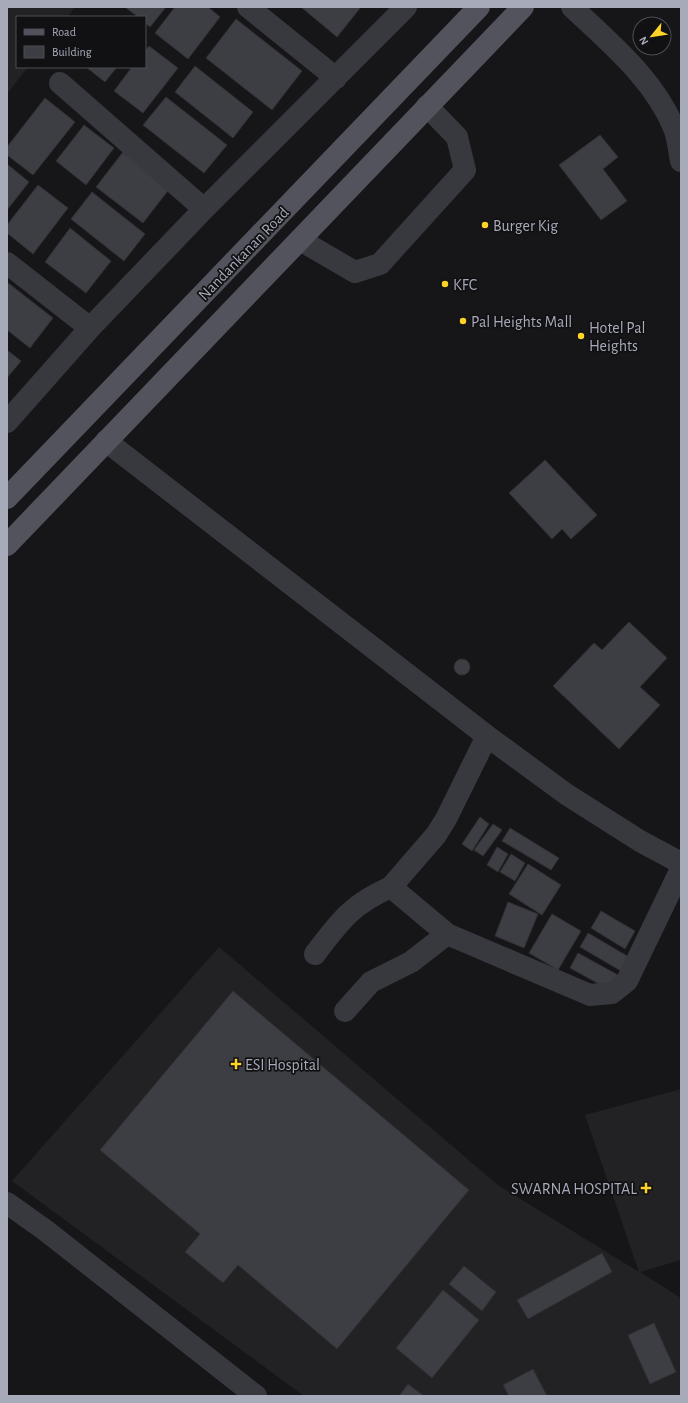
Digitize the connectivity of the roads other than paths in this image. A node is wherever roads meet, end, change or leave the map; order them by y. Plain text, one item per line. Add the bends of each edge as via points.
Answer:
1 (248, 7) edge
2 (406, 7) edge
3 (479, 7) edge
4 (523, 7) edge
5 (572, 7) edge
6 (336, 78) junction
7 (60, 83) dead end
8 (427, 106) junction
9 (681, 161) edge
10 (204, 209) junction
11 (300, 240) junction
12 (7, 263) edge
13 (206, 291) junction
14 (230, 311) junction
15 (90, 328) junction
16 (7, 422) edge
17 (106, 441) junction
18 (7, 498) edge
19 (7, 545) edge
20 (487, 736) junction
21 (681, 863) edge
22 (681, 869) edge
23 (391, 887) junction
24 (447, 934) junction
25 (316, 954) dead end
26 (345, 1011) dead end
27 (7, 1203) edge
28 (256, 1396) edge

1 - 6 street
2 - 6 street
3 - 13 main road, Nandankanan Road
4 - 8 main road, Nandankanan Road
5 - 9 street via 621,53 656,94 674,129
6 - 10 street
7 - 10 street
8 - 11 main road, Nandankanan Road
8 - 11 street via 457,137 465,170 380,264 355,272
10 - 15 street
11 - 14 main road, Nandankanan Road
12 - 15 street
13 - 14 main road
13 - 18 main road, Nandankanan Road
14 - 17 main road, Nandankanan Road
15 - 16 street
17 - 19 main road, Nandankanan Road
17 - 20 street
20 - 21 street via 566,794 640,841
20 - 23 street via 436,835
22 - 24 street via 627,981 612,993 590,995
23 - 24 street
23 - 25 street via 352,908
24 - 26 street via 410,962 371,982
27 - 28 street

